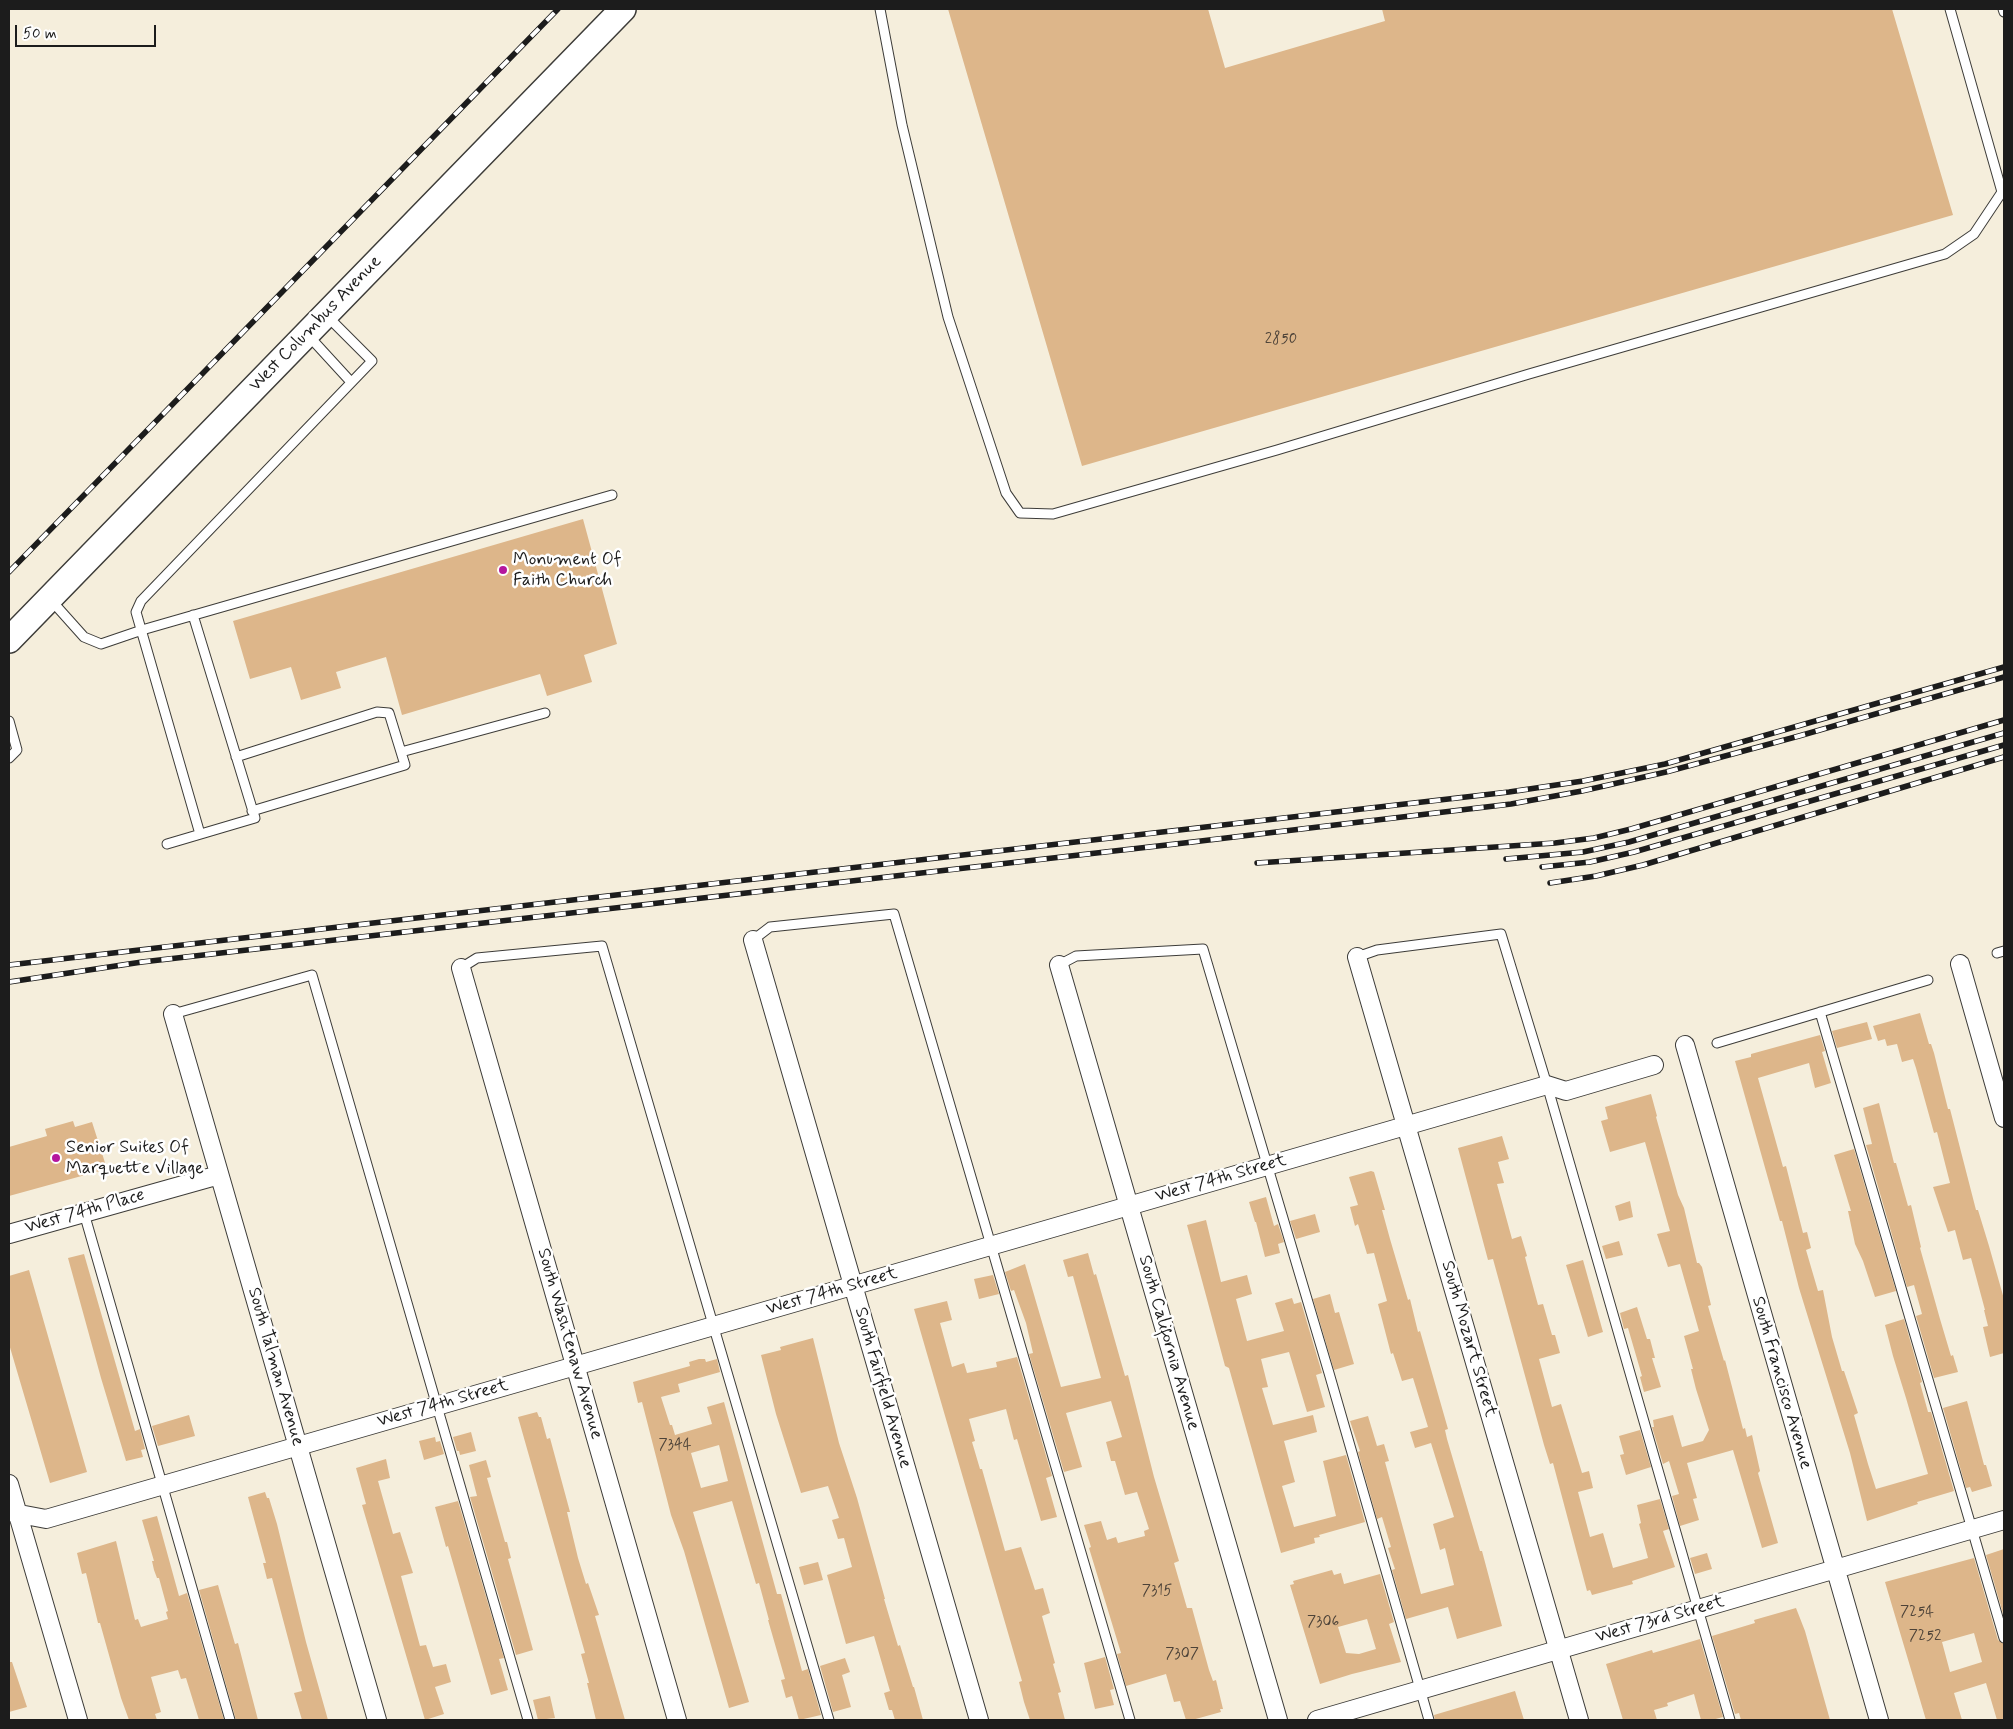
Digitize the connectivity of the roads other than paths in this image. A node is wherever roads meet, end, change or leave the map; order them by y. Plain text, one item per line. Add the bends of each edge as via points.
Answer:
1 (623, 9) edge
2 (880, 9) edge
3 (1950, 9) edge
4 (325, 315) junction
5 (307, 334) junction
6 (351, 382) junction
7 (612, 494) dead end
8 (49, 598) junction
9 (194, 615) junction
10 (142, 630) junction
11 (9, 640) edge
12 (545, 712) dead end
13 (9, 721) edge
14 (401, 752) junction
15 (236, 757) junction
16 (9, 758) edge
17 (252, 811) junction
18 (200, 834) junction
19 (167, 844) dead end
20 (753, 940) joint
21 (1357, 957) joint
22 (1960, 964) dead end
23 (1059, 965) joint
24 (461, 968) joint
25 (1928, 980) dead end
26 (1820, 1012) junction
27 (172, 1014) joint
28 (1717, 1043) dead end
29 (1685, 1045) dead end
30 (1654, 1065) dead end
31 (1547, 1085) junction
32 (2004, 1118) edge
33 (1406, 1126) junction
34 (1267, 1166) junction
35 (219, 1175) junction
36 (1128, 1206) junction
37 (84, 1213) junction
38 (9, 1234) edge
39 (991, 1246) junction
40 (853, 1286) junction
41 (714, 1326) junction
42 (575, 1366) junction
43 (436, 1406) junction
44 (298, 1446) junction
45 (9, 1484) edge
46 (162, 1486) junction
47 (13, 1513) edge
48 (2004, 1520) edge
49 (1972, 1529) junction
50 (1835, 1569) junction
51 (1698, 1609) junction
52 (2004, 1638) edge
53 (1559, 1650) junction
54 (1420, 1690) junction
55 (78, 1720) edge
56 (230, 1720) edge
57 (377, 1720) edge
58 (528, 1720) edge
59 (677, 1720) edge
60 (829, 1720) edge
61 (979, 1720) edge
62 (1130, 1720) edge
63 (1278, 1720) edge
64 (1317, 1720) edge
65 (1429, 1720) edge
66 (1579, 1720) edge
67 (1730, 1720) edge
68 (1879, 1720) edge

1 - 4 main road, West Columbus Avenue
2 - 3 lane via 902,125 948,318 1006,492 1020,513 1053,514 1945,254 1974,234 2002,192
4 - 5 main road, West Columbus Avenue
4 - 6 lane via 372,361
5 - 6 lane
5 - 8 main road, West Columbus Avenue
6 - 10 lane via 141,601 136,612
7 - 9 lane
8 - 10 lane via 84,637 101,644
8 - 11 main road, West Columbus Avenue
9 - 10 lane
9 - 15 lane
10 - 18 lane
12 - 14 lane
13 - 16 lane via 17,750
14 - 15 lane via 389,713 376,712
14 - 17 lane via 405,764
15 - 17 lane
17 - 18 lane via 255,818
18 - 19 lane
20 - 39 lane via 770,927 894,914
20 - 40 street, South Fairfield Avenue
21 - 31 lane via 1377,950 1500,934
21 - 33 street, South Mozart Street
22 - 32 street
23 - 34 lane via 1076,956 1204,949
23 - 36 street, South California Avenue
24 - 41 lane via 477,958 602,946
24 - 42 street, South Washtenaw Avenue
25 - 26 lane
26 - 28 lane
26 - 49 lane
27 - 35 street, South Talman Avenue
27 - 43 lane via 312,975
29 - 50 street, South Francisco Avenue
30 - 31 street, West 74th Street via 1566,1091
31 - 33 street, West 74th Street
31 - 51 lane
33 - 34 street, West 74th Street
33 - 53 street, South Mozart Street
34 - 36 street, West 74th Street
34 - 54 lane
35 - 37 street, West 74th Place
35 - 44 street, South Talman Avenue
36 - 39 street, West 74th Street
36 - 63 street, South California Avenue
37 - 38 street, West 74th Place
37 - 46 lane
39 - 40 street, West 74th Street
39 - 62 lane
40 - 41 street, West 74th Street
40 - 61 street, South Fairfield Avenue
41 - 42 street, West 74th Street
41 - 60 lane
42 - 43 street, West 74th Street
42 - 59 street, South Washtenaw Avenue
43 - 44 street, West 74th Street
43 - 58 lane
44 - 46 street, West 74th Street
44 - 57 street, South Talman Avenue
45 - 47 street
46 - 47 street, West 74th Street via 46,1519
46 - 56 lane
47 - 55 street
48 - 49 street, West 73rd Street
49 - 50 street, West 73rd Street
49 - 52 lane
50 - 51 street, West 73rd Street
50 - 68 street, South Francisco Avenue
51 - 53 street, West 73rd Street
51 - 67 lane
53 - 54 street, West 73rd Street
53 - 66 street, South Mozart Street
54 - 64 street, West 73rd Street
54 - 65 lane

